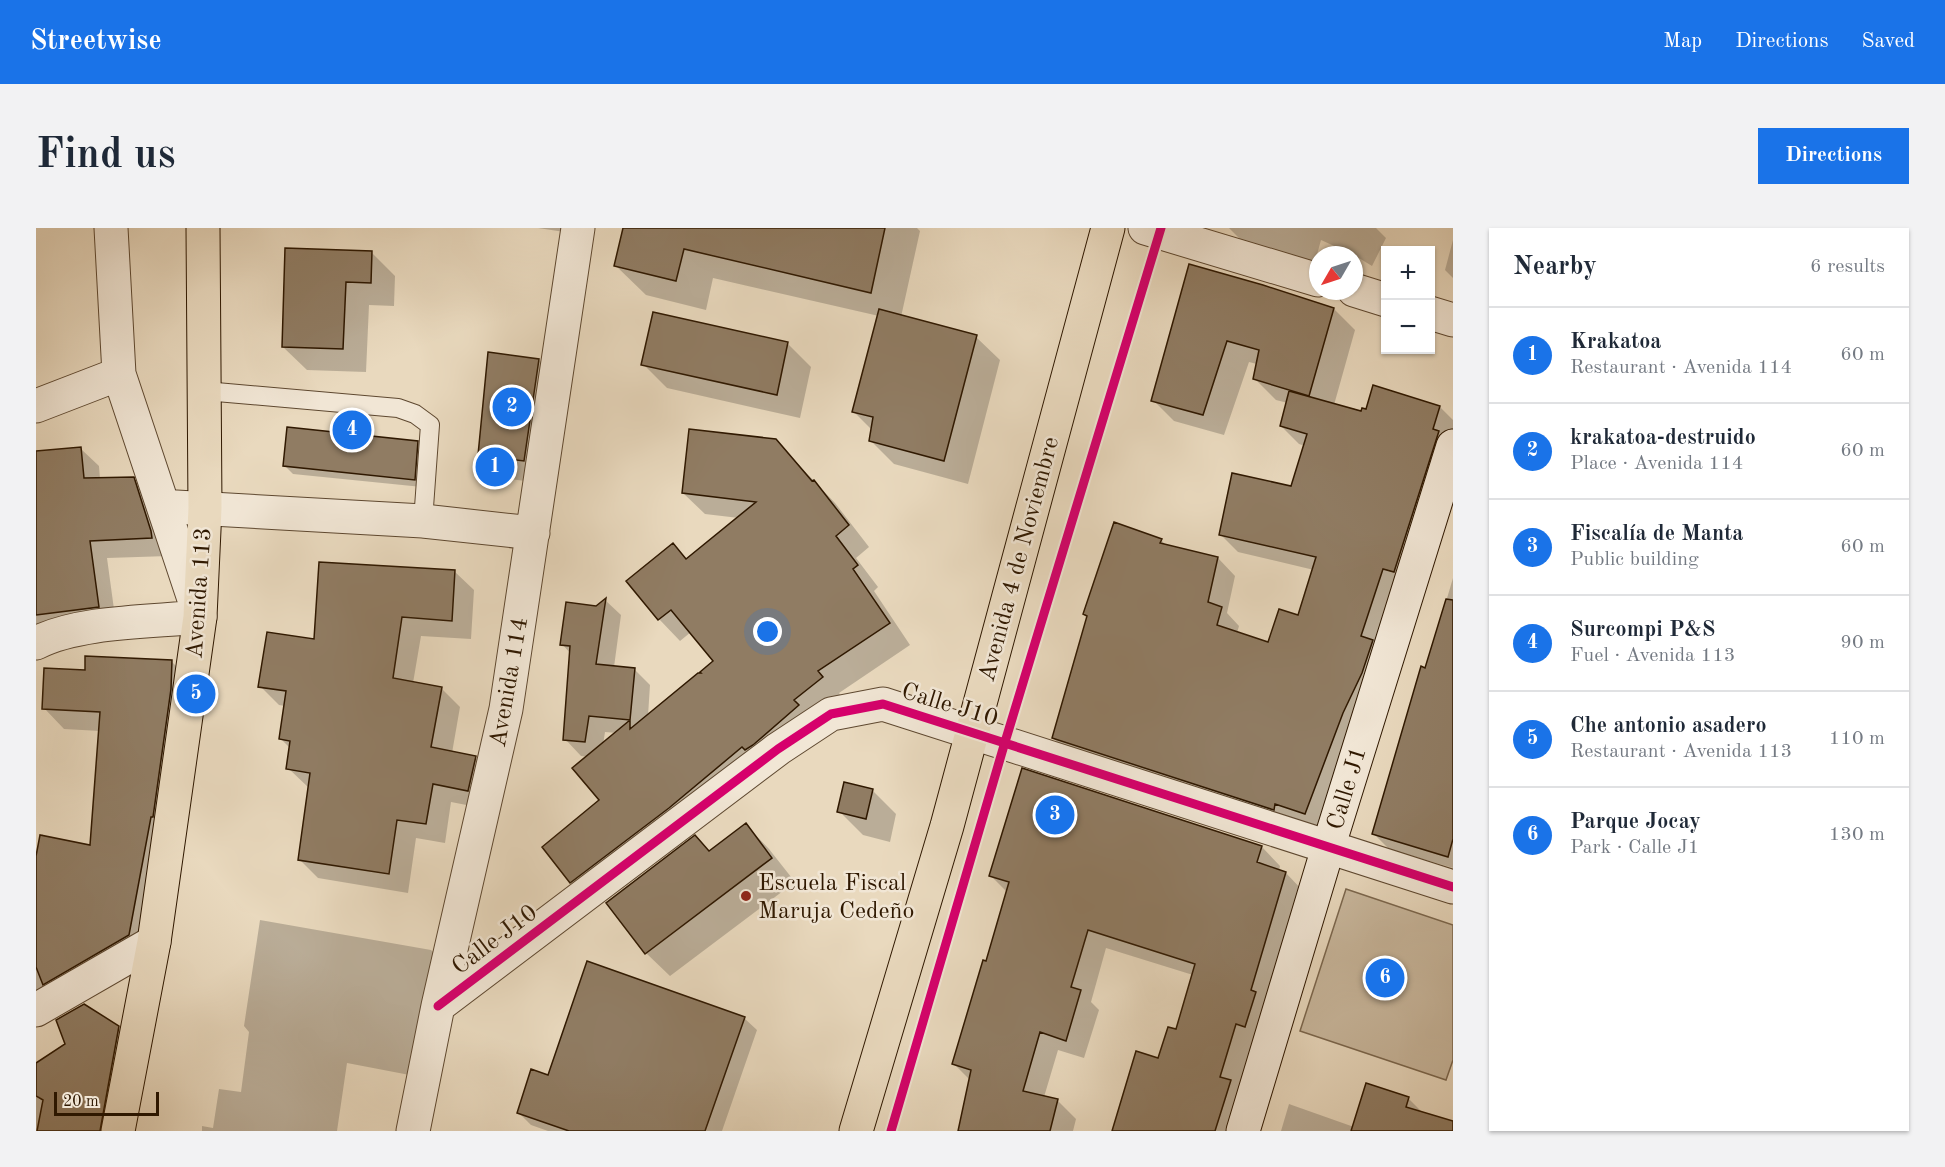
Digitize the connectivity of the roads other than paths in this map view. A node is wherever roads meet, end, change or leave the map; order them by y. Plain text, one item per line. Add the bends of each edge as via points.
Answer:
1 (111, 228) edge
2 (203, 228) edge
3 (578, 228) edge
4 (1107, 228) edge
5 (1145, 228) edge
6 (1309, 277) edge
7 (1363, 293) edge
8 (1381, 298) edge
9 (1435, 314) edge
10 (1453, 320) edge
11 (119, 374) junction
12 (205, 391) junction
13 (36, 406) edge
14 (1453, 446) edge
15 (163, 506) junction
16 (205, 508) junction
17 (423, 521) junction
18 (534, 532) junction
19 (200, 617) junction
20 (36, 643) edge
21 (971, 731) junction
22 (1328, 848) junction
23 (1453, 887) edge
24 (154, 942) junction
25 (438, 1006) junction
26 (36, 1010) edge
27 (118, 1131) edge
28 (413, 1131) edge
29 (856, 1131) edge
30 (1243, 1131) edge

1 - 11 street
2 - 12 main road, Avenida 113
3 - 18 street, Avenida 114
4 - 21 main road, Avenida 4 de Noviembre
5 - 6 street
7 - 8 street
9 - 10 street
11 - 13 street
11 - 15 street
12 - 16 main road, Avenida 113
12 - 17 lane via 398,408 415,414 430,425
14 - 22 street, Calle J1
15 - 16 street
15 - 19 street
16 - 17 street
16 - 19 main road, Avenida 113
17 - 18 street
18 - 25 street, Avenida 114 via 506,710
19 - 20 street via 90,627
19 - 24 main road, Avenida 113
21 - 22 street, Calle J10
21 - 25 street, Calle J10 via 883,704 831,714 778,749
21 - 29 main road, Avenida 4 de Noviembre via 947,826
22 - 23 street, Calle J10
22 - 30 street, Calle J1
24 - 26 street
24 - 27 main road, Avenida 113
25 - 28 street, Avenida 114

